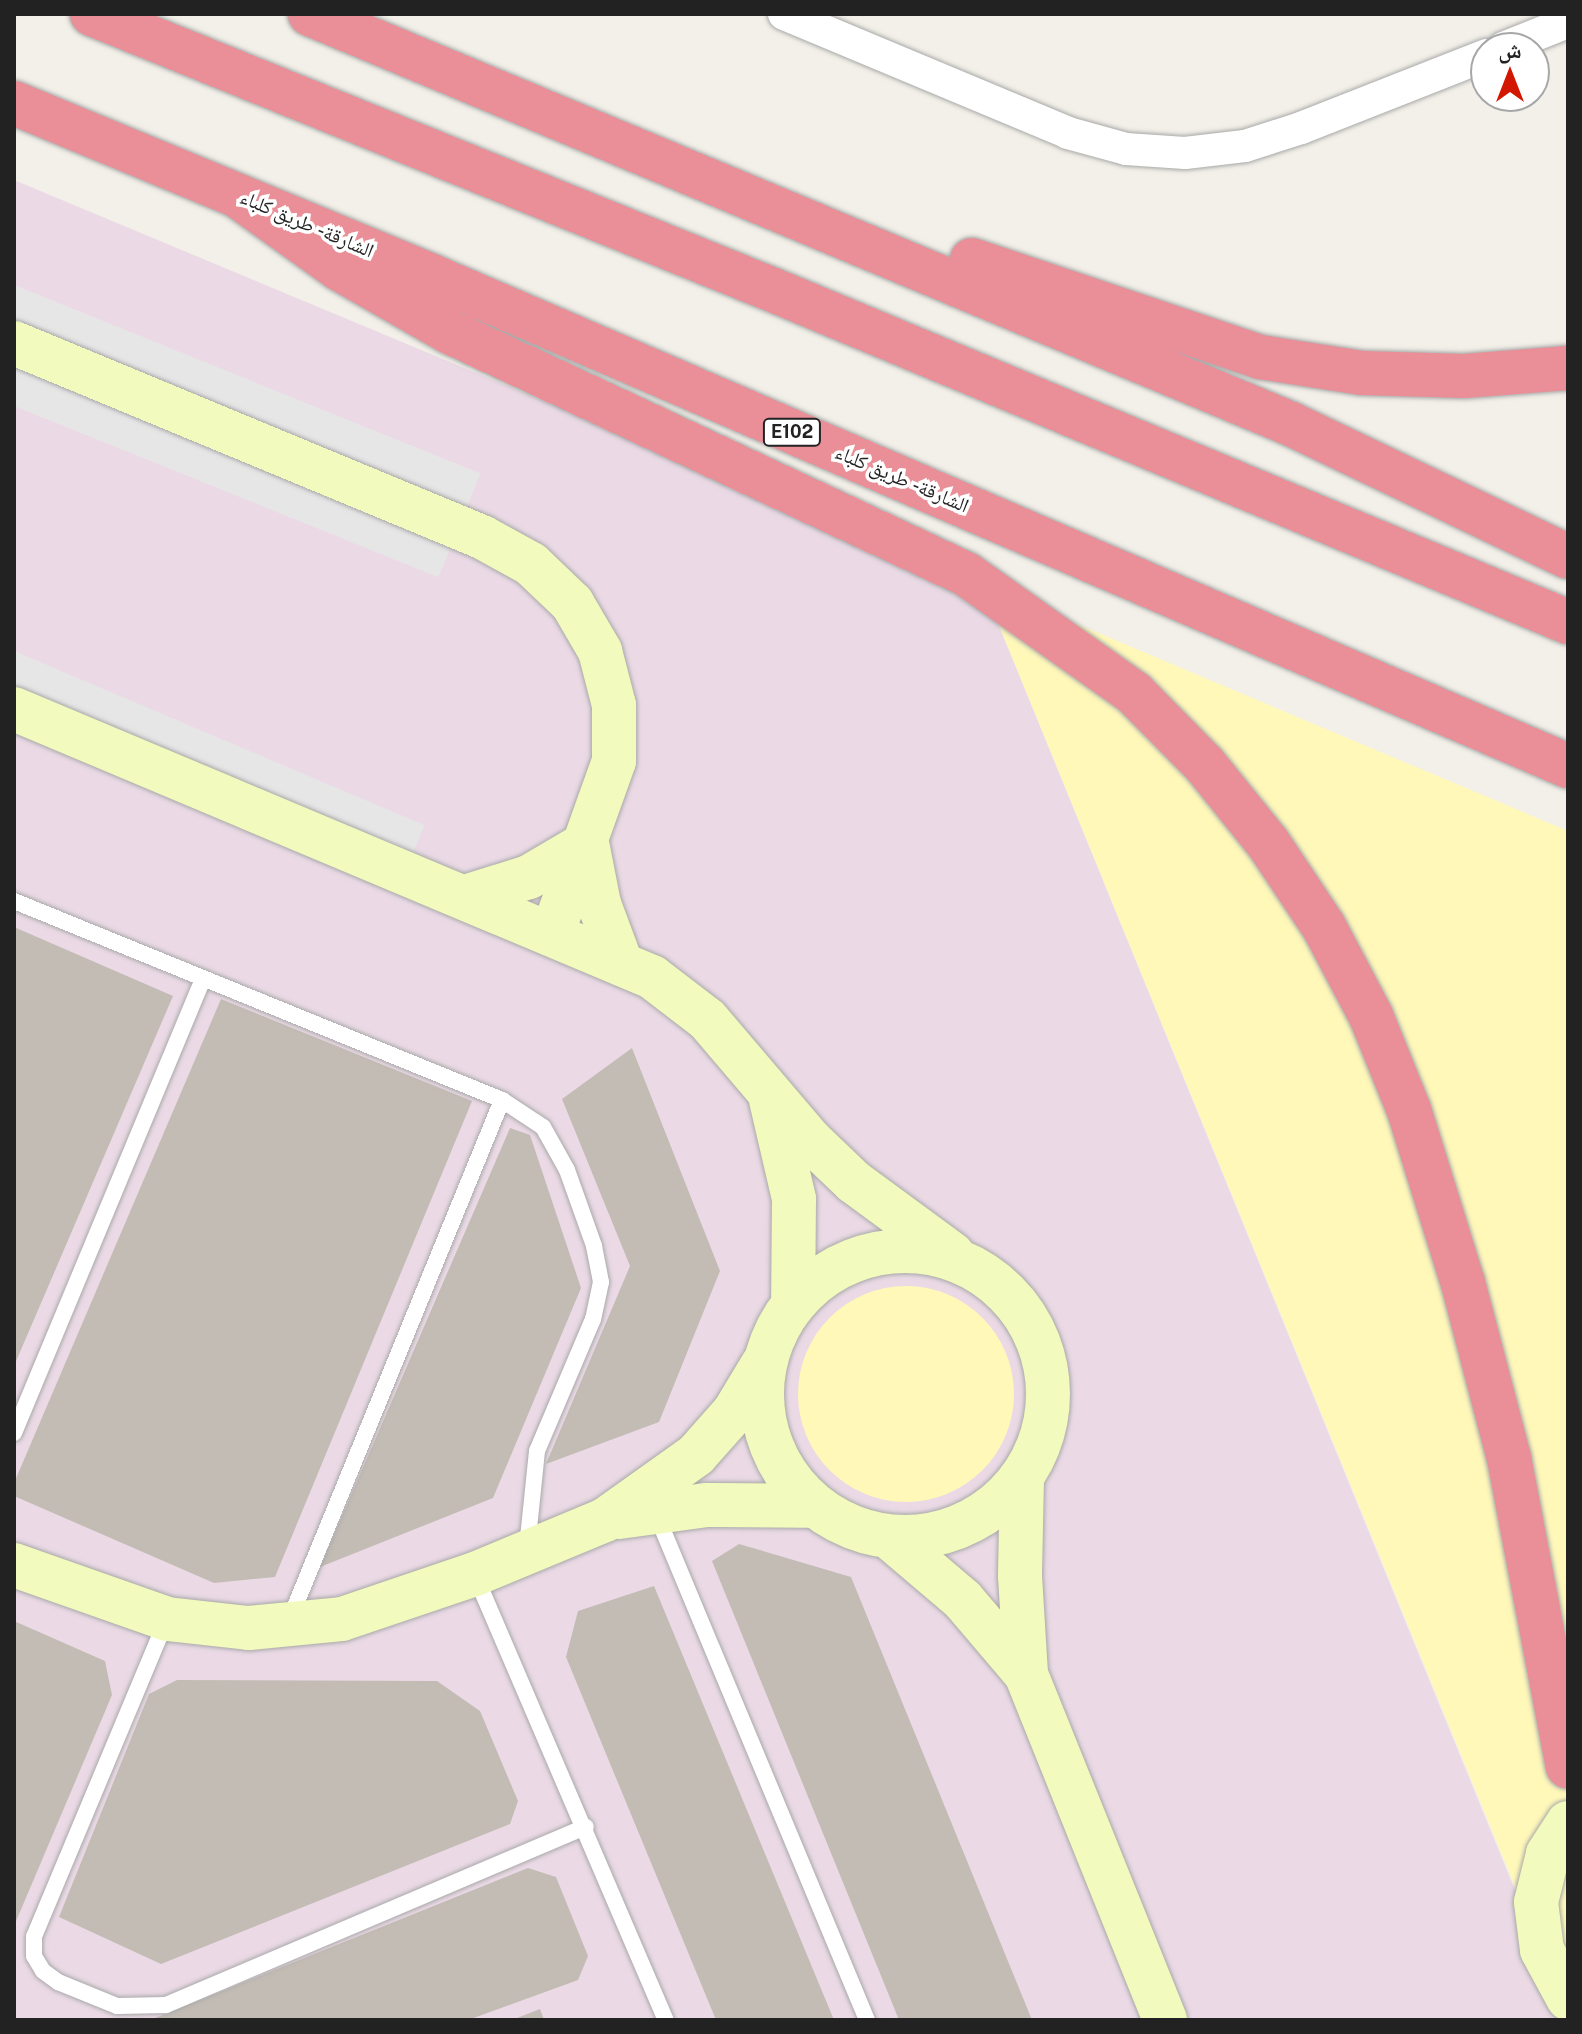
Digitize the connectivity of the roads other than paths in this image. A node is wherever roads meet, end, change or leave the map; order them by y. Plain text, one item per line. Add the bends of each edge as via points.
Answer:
1 (92, 14) edge
2 (310, 14) edge
3 (784, 14) edge
4 (1568, 22) edge
5 (1543, 32) edge
6 (1470, 61) edge
7 (14, 103) edge
8 (677, 167) junction
9 (238, 196) junction
10 (14, 343) edge
11 (1568, 368) edge
12 (1568, 557) edge
13 (1568, 622) edge
14 (14, 709) edge
15 (1568, 766) edge
16 (587, 843) junction
17 (465, 897) junction
18 (14, 901) edge
19 (552, 934) junction
20 (621, 963) junction
21 (202, 982) junction
22 (769, 1094) junction
23 (502, 1100) junction
24 (952, 1254) junction
25 (793, 1305) junction
26 (763, 1364) junction
27 (14, 1433) edge
28 (1022, 1478) junction
29 (813, 1506) junction
30 (655, 1510) junction
31 (605, 1520) junction
32 (889, 1537) junction
33 (527, 1553) junction
34 (14, 1565) edge
35 (475, 1574) junction
36 (167, 1619) junction
37 (287, 1627) junction
38 (1026, 1674) junction
39 (1568, 1766) edge
40 (1568, 1823) edge
41 (586, 1827) junction
42 (1568, 1998) edge
43 (666, 2020) edge
44 (867, 2020) edge
45 (1165, 2020) edge

1 - 13 highway via 793,298
2 - 8 highway
3 - 6 street via 1068,133 1126,149 1185,153 1245,146
4 - 5 street
7 - 9 highway, الشارقة - طريق كلباء / E102
8 - 11 highway via 829,210 1160,328 1260,357 1362,373
8 - 12 highway via 1291,424
9 - 15 highway, الشارقة - طريق كلباء / E102
9 - 39 highway via 340,269 450,332 966,574 1134,693 1205,765 1268,843 1324,927 1371,1016 1409,1110 1463,1283 1509,1458
10 - 16 street via 482,537 531,564 572,603 600,651 614,705 614,761
14 - 17 street
16 - 17 street via 529,877
16 - 19 street
16 - 20 street via 599,904
17 - 19 street
18 - 21 lane
19 - 20 street
20 - 22 street via 652,977 707,1019
21 - 23 lane
21 - 27 lane
22 - 24 street via 854,1182
22 - 25 street via 794,1199
23 - 33 lane via 543,1127 557,1147 594,1246 601,1282 593,1319 537,1451
23 - 37 lane
24 - 25 street via 907,1251 864,1257 825,1276
24 - 28 street via 990,1279 1021,1310 1042,1350 1049,1395 1042,1438
25 - 26 street
26 - 29 street via 761,1403 769,1441 787,1475
26 - 31 street via 734,1412 696,1455
28 - 32 street via 985,1513 939,1533
28 - 38 street
29 - 30 street
29 - 32 street via 849,1526
30 - 31 street
30 - 44 lane
31 - 33 street
32 - 38 street via 963,1600
33 - 35 street
34 - 36 street
35 - 37 street via 342,1619
35 - 41 lane
36 - 37 street
36 - 41 lane via 34,1937 34,1956 58,1982 117,2006 166,2005
38 - 45 street
40 - 42 street via 1548,1854 1536,1902 1542,1950
41 - 43 lane

